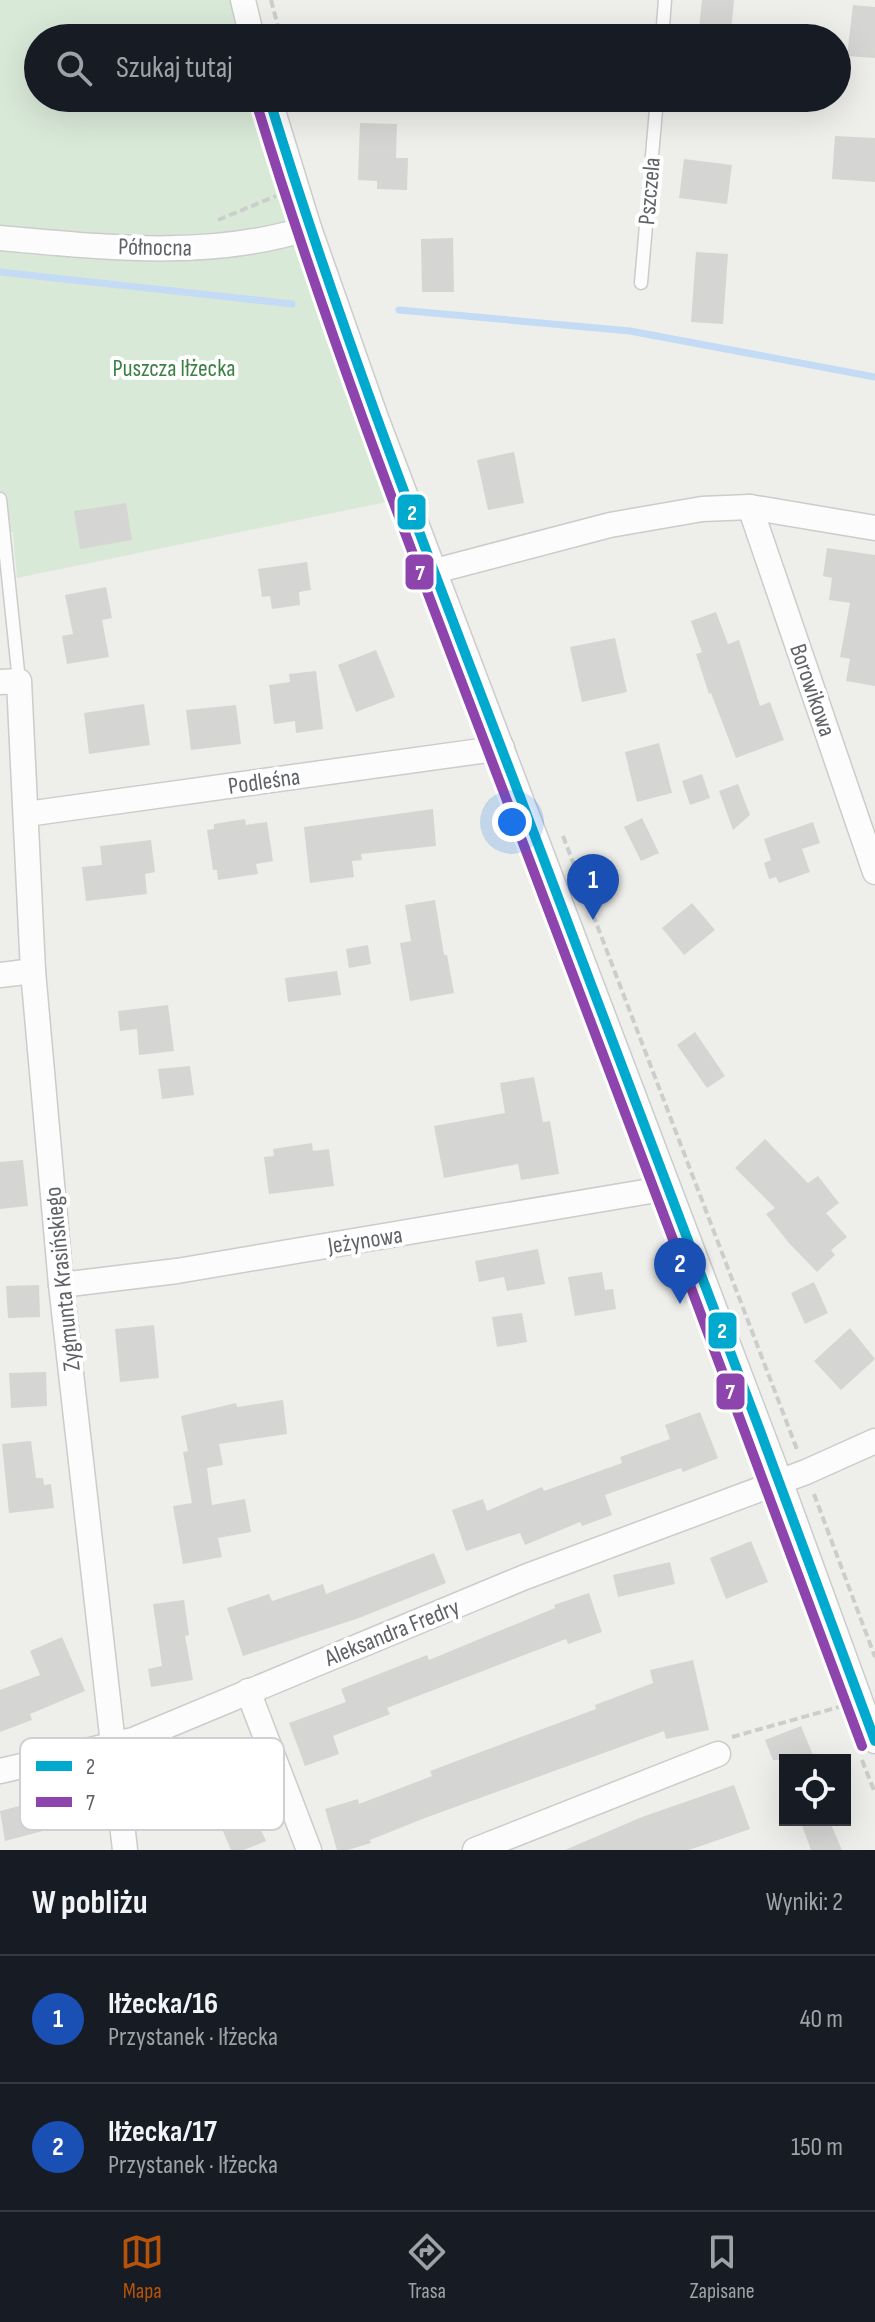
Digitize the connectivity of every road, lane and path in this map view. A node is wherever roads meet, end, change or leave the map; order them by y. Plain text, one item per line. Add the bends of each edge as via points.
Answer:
1 (243, 0) edge
2 (271, 0) edge
3 (665, 0) edge
4 (249, 24) edge
5 (277, 24) edge
6 (663, 24) edge
7 (273, 112) edge
8 (656, 112) edge
9 (266, 199) dead end
10 (214, 221) dead end
11 (309, 228) junction
12 (0, 238) edge
13 (641, 283) dead end
14 (0, 499) edge
15 (750, 507) junction
16 (875, 528) edge
17 (435, 571) junction
18 (10, 681) edge
19 (502, 748) junction
20 (27, 814) junction
21 (560, 829) dead end
22 (875, 872) edge
23 (33, 971) junction
24 (0, 975) edge
25 (668, 1188) junction
26 (61, 1285) junction
27 (875, 1441) edge
28 (806, 1472) junction
29 (780, 1481) junction
30 (875, 1657) edge
31 (248, 1691) junction
32 (841, 1707) dead end
33 (112, 1738) edge
34 (138, 1738) edge
35 (266, 1738) edge
36 (875, 1741) edge
37 (718, 1754) joint
38 (20, 1766) edge
39 (0, 1771) edge
40 (284, 1785) edge
41 (123, 1830) edge
42 (125, 1850) edge
43 (309, 1850) edge
44 (475, 1850) edge

1 - 4 street
2 - 5 path
3 - 6 lane
7 - 11 street
8 - 13 lane, Pszczela
9 - 10 path
11 - 12 street, Północna via 276,239 162,249
11 - 17 street
14 - 18 lane
15 - 16 street
15 - 17 street via 702,509 610,525
15 - 22 street, Borowikowa
17 - 19 street
18 - 20 street, Zygmunta Krasińskiego via 21,706
19 - 20 street, Podleśna
19 - 25 street
20 - 23 street, Zygmunta Krasińskiego
21 - 28 path
23 - 24 street
23 - 26 street, Zygmunta Krasińskiego
25 - 26 street, Jeżynowa via 177,1271
25 - 29 street
26 - 33 street, Zygmunta Krasińskiego
27 - 28 street
28 - 29 street
28 - 30 path
29 - 31 street, Aleksandra Fredry via 525,1577
29 - 36 street
31 - 34 street, Aleksandra Fredry
31 - 35 street
32 - 37 path via 732,1737
37 - 44 street
38 - 39 street, Aleksandra Fredry
40 - 43 street
41 - 42 street, Zygmunta Krasińskiego

